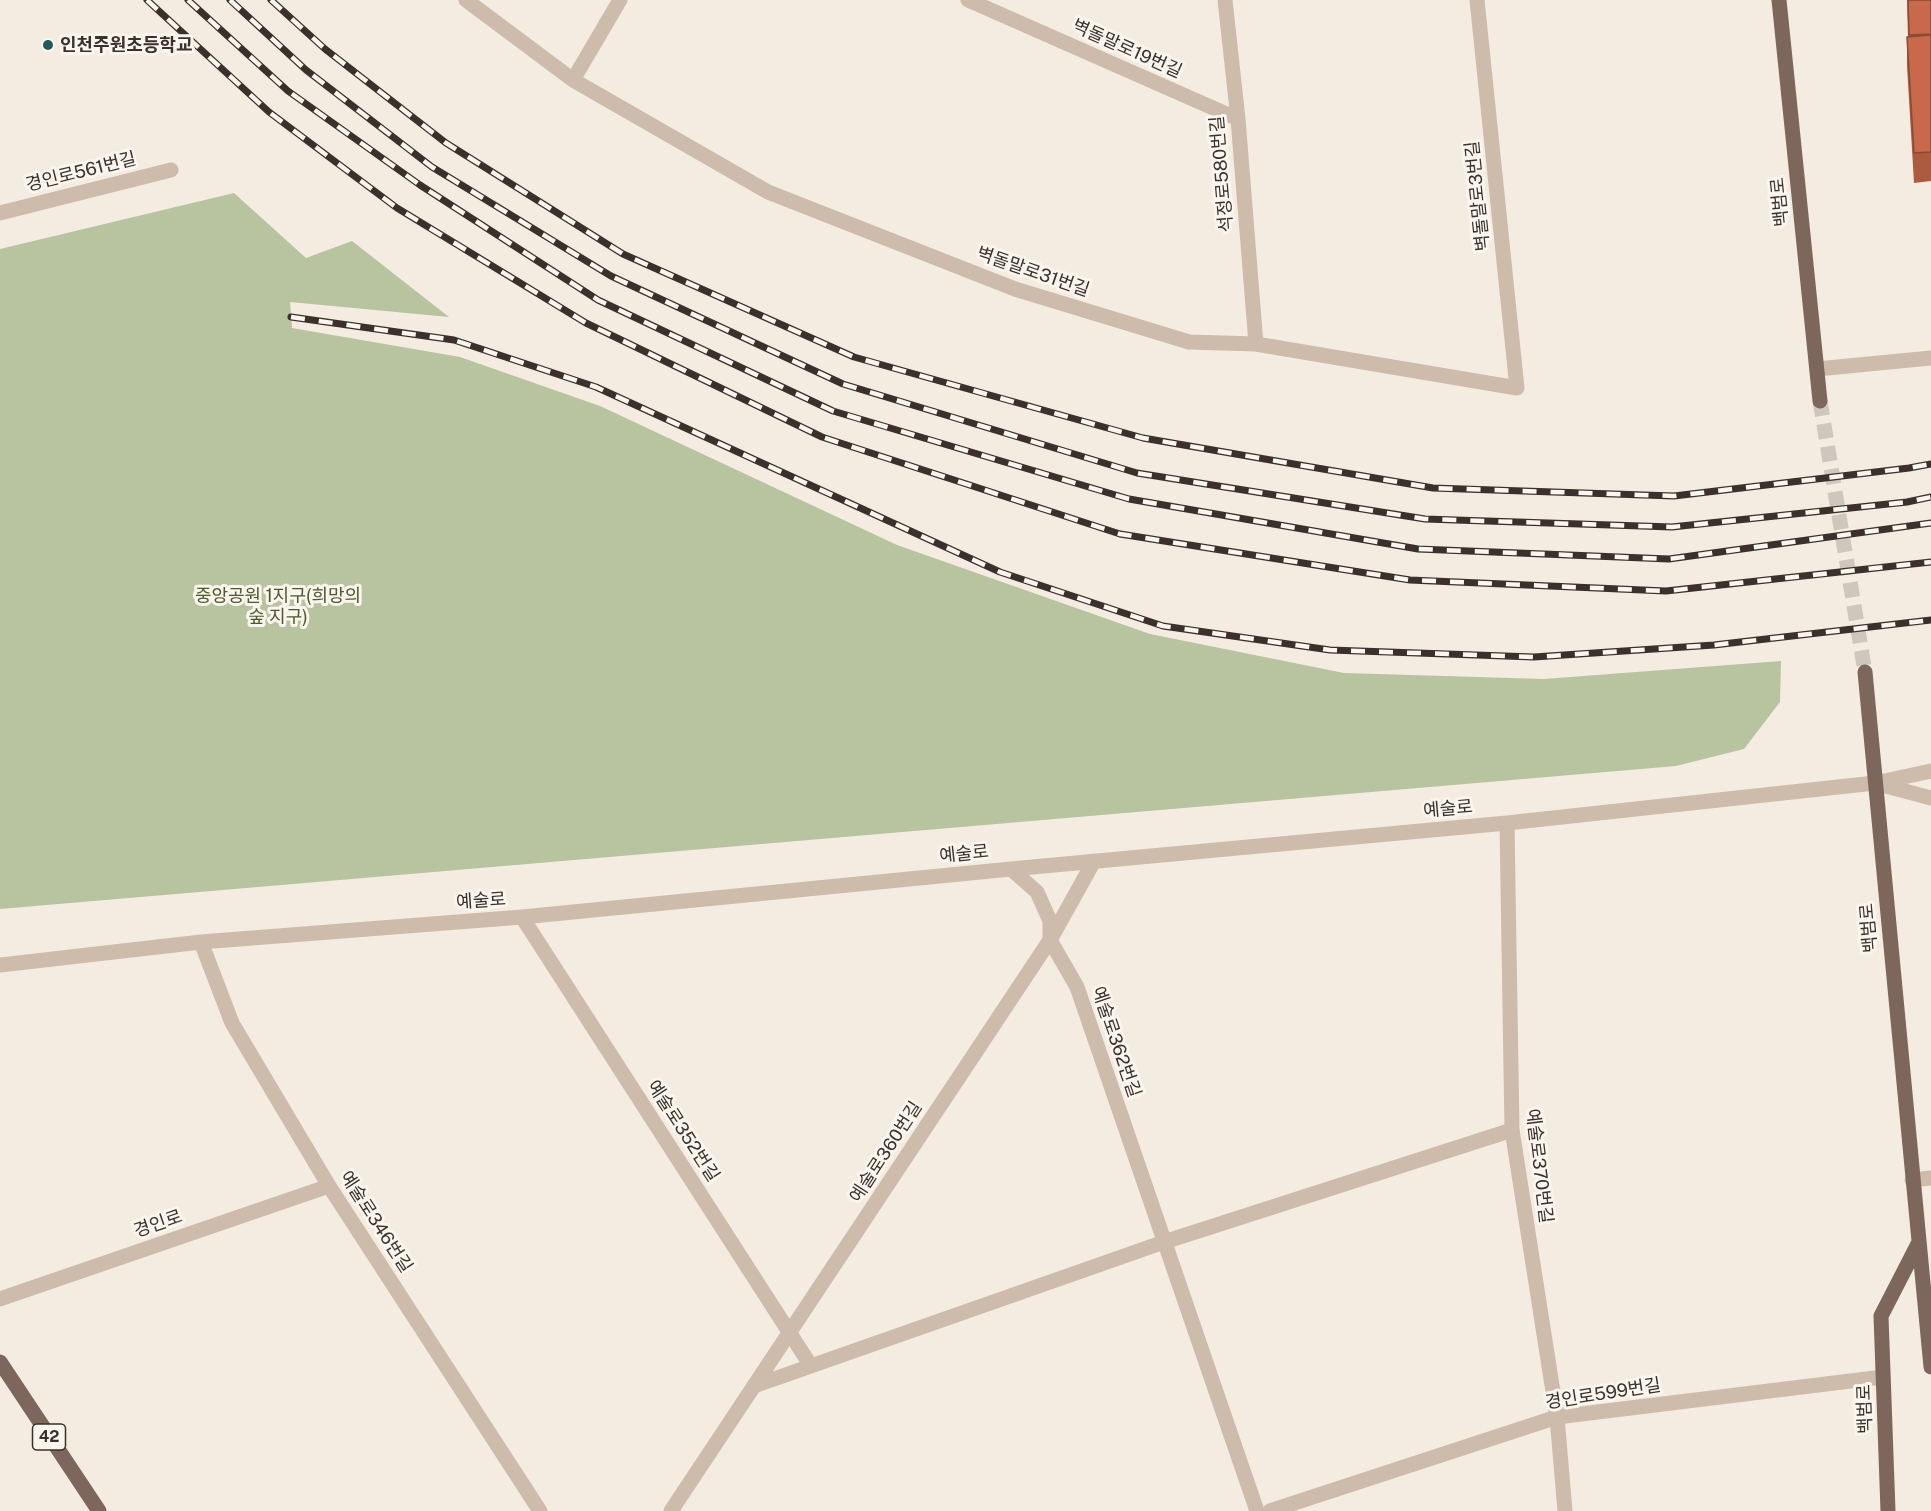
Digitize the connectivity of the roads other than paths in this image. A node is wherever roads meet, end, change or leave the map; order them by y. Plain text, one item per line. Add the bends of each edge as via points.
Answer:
1 (466, 0) edge
2 (620, 0) edge
3 (968, 0) edge
4 (1225, 0) edge
5 (1477, 0) edge
6 (1779, 0) edge
7 (573, 80) junction
8 (1238, 119) junction
9 (171, 170) dead end
10 (0, 213) edge
11 (1256, 344) junction
12 (1931, 358) edge
13 (1817, 369) junction
14 (1517, 388) joint
15 (1820, 401) tunnel mouth
16 (1865, 672) tunnel mouth
17 (1931, 771) edge
18 (1875, 783) junction
19 (1931, 798) edge
20 (1507, 823) junction
21 (1094, 861) junction
22 (1011, 868) junction
23 (522, 917) junction
24 (1050, 940) junction
25 (201, 942) junction
26 (0, 965) edge
27 (1512, 1130) junction
28 (1931, 1178) edge
29 (1912, 1180) junction
30 (329, 1186) junction
31 (1164, 1242) junction
32 (1918, 1244) junction
33 (1931, 1266) edge
34 (0, 1299) edge
35 (790, 1333) junction
36 (0, 1362) edge
37 (811, 1366) junction
38 (1931, 1367) edge
39 (1883, 1377) junction
40 (754, 1386) junction
41 (1557, 1417) junction
42 (99, 1511) edge
43 (540, 1511) edge
44 (671, 1511) edge
45 (1257, 1511) edge
46 (1270, 1511) edge
47 (1565, 1511) edge
48 (1887, 1511) edge

1 - 7 street, 벽돌말로31번길
2 - 7 street
3 - 8 street, 벽돌말로19번길
4 - 8 street, 석정로580번길
5 - 14 street, 벽돌말로3번길
6 - 13 main road, 백범로
7 - 11 street, 벽돌말로31번길 via 768,192 1015,289 1189,342
8 - 11 street, 석정로580번길
9 - 10 street, 경인로561번길
11 - 14 street, 벽돌말로31번길
12 - 13 street
13 - 15 main road, 백범로
16 - 18 main road, 백범로
17 - 18 street, 예술로
18 - 19 street
18 - 20 street, 예술로
18 - 29 main road, 백범로
20 - 21 street, 예술로
20 - 27 street, 예술로370번길
21 - 22 street, 예술로
21 - 24 street, 예술로360번길
22 - 23 street, 예술로
22 - 24 street, 예술로362번길 via 1037,892 1050,921
23 - 25 street, 예술로
23 - 35 street, 예술로352번길
24 - 31 street, 예술로362번길 via 1077,987
24 - 35 street, 예술로360번길
25 - 26 street, 예술로
25 - 30 street, 예술로346번길 via 232,1023
27 - 31 street
27 - 41 street, 예술로370번길
28 - 29 street
29 - 32 main road, 백범로
30 - 34 street, 경인로
30 - 43 street, 예술로346번길
31 - 37 street
31 - 45 street, 예술로362번길
32 - 33 main road, 백범로
32 - 38 main road, 백범로
32 - 39 main road, 백범로 via 1881,1316
35 - 37 street, 예술로352번길
35 - 40 street, 예술로360번길
36 - 42 main road, 42
37 - 40 street
39 - 41 street, 경인로599번길
39 - 48 main road, 백범로
40 - 44 street, 예술로360번길
41 - 46 street, 경인로599번길
41 - 47 street, 예술로370번길

